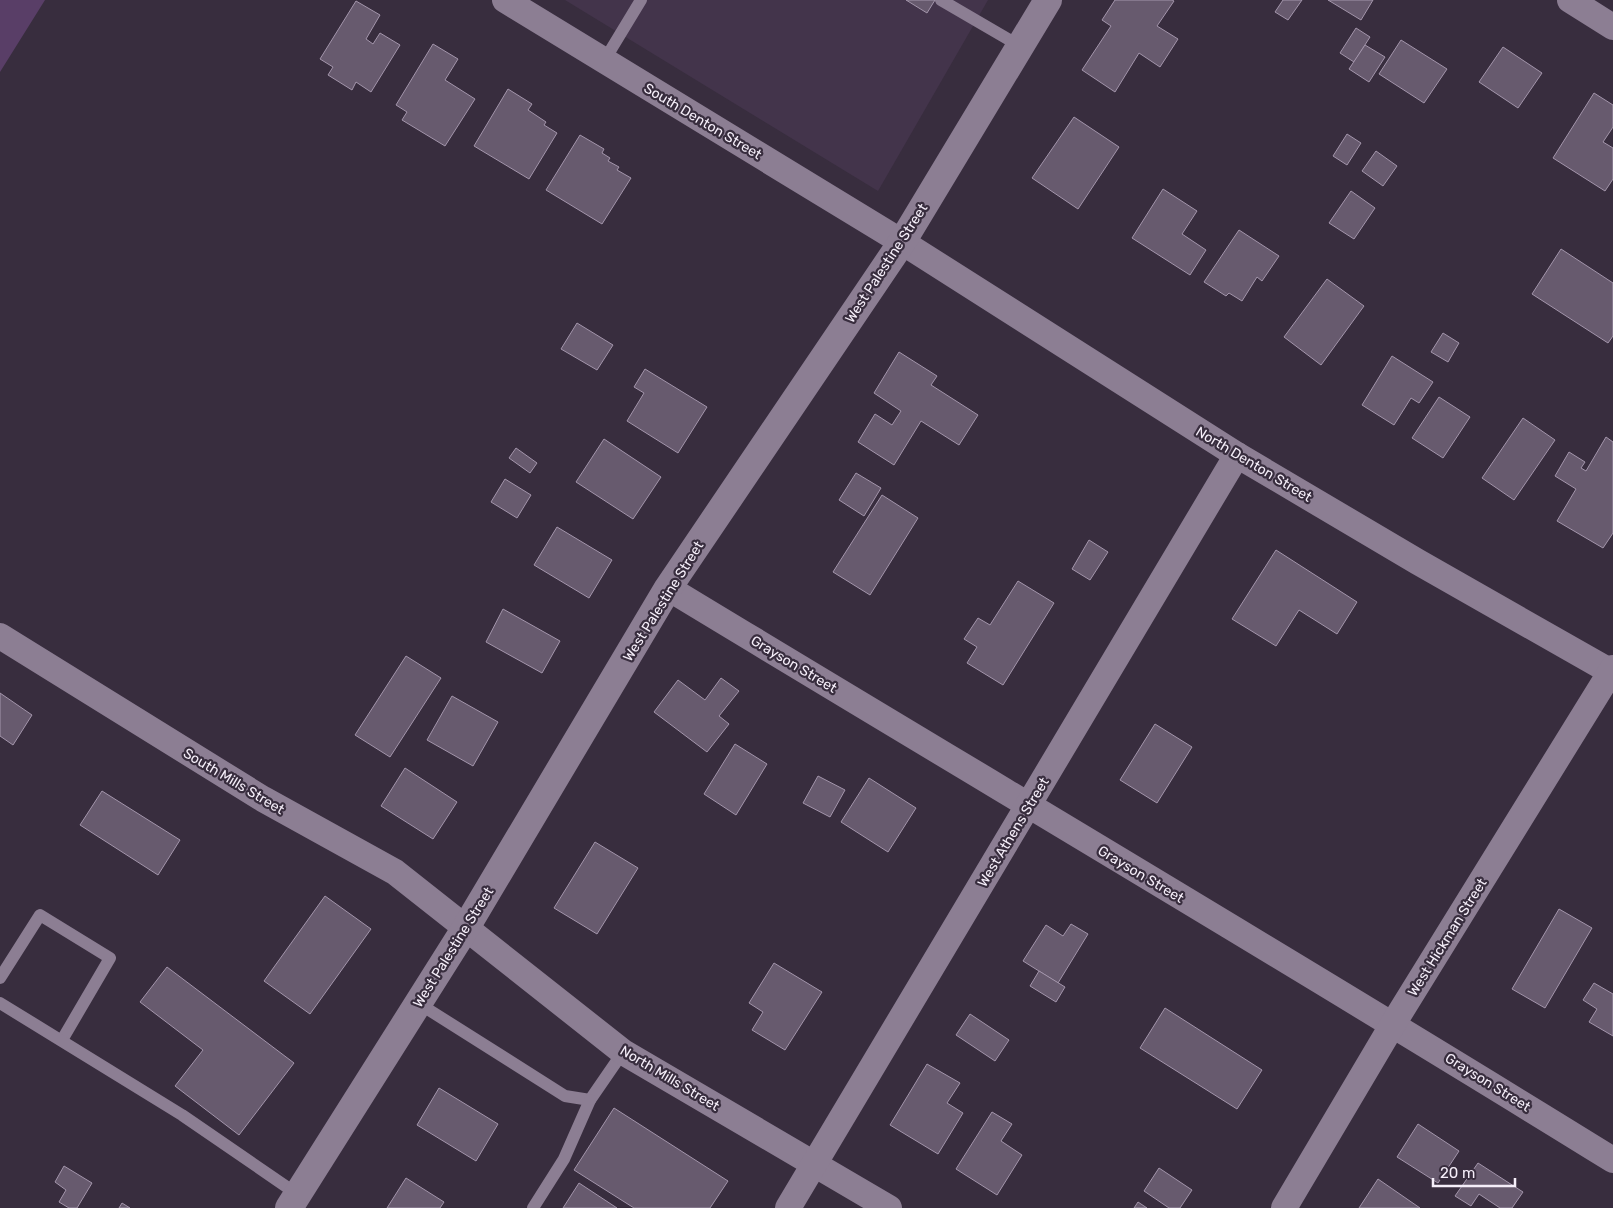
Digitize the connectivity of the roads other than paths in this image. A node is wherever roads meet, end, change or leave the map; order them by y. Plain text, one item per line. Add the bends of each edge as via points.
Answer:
1 (505, 0) edge
2 (641, 0) edge
3 (940, 0) edge
4 (1048, 0) edge
5 (1570, 0) edge
6 (1613, 27) edge
7 (1020, 46) junction
8 (604, 61) junction
9 (902, 242) junction
10 (1237, 455) junction
11 (668, 588) junction
12 (0, 636) edge
13 (1612, 671) edge
14 (1028, 806) junction
15 (465, 929) junction
16 (0, 978) edge
17 (0, 1003) edge
18 (418, 1003) junction
19 (1393, 1024) junction
20 (62, 1040) junction
21 (624, 1052) junction
22 (590, 1100) junction
23 (1613, 1160) edge
24 (814, 1163) junction
25 (293, 1201) edge
26 (533, 1208) edge
27 (788, 1208) edge
28 (889, 1208) edge
29 (1284, 1208) edge

1 - 8 street, South Denton Street
2 - 8 lane
3 - 7 lane
4 - 7 street, West Palestine Street
5 - 6 street
7 - 9 street, West Palestine Street
8 - 9 street, South Denton Street
9 - 10 street, North Denton Street
9 - 11 street, West Palestine Street
10 - 13 street, North Denton Street
10 - 14 street, West Athens Street
11 - 14 street, Grayson Street
11 - 15 street, West Palestine Street
12 - 15 street, South Mills Street via 262,799 395,872
13 - 19 street, West Hickman Street
14 - 19 street, Grayson Street
14 - 24 street, West Athens Street
15 - 18 street, West Palestine Street
15 - 21 street, North Mills Street
16 - 20 lane via 40,915 110,958
17 - 20 lane
18 - 22 lane via 565,1096
18 - 25 street, West Palestine Street
19 - 23 street, Grayson Street
19 - 29 street, West Hickman Street
20 - 25 lane via 182,1115
21 - 22 lane
21 - 24 street, North Mills Street
22 - 26 lane via 564,1159
24 - 27 street, West Athens Street
24 - 28 street, North Mills Street

